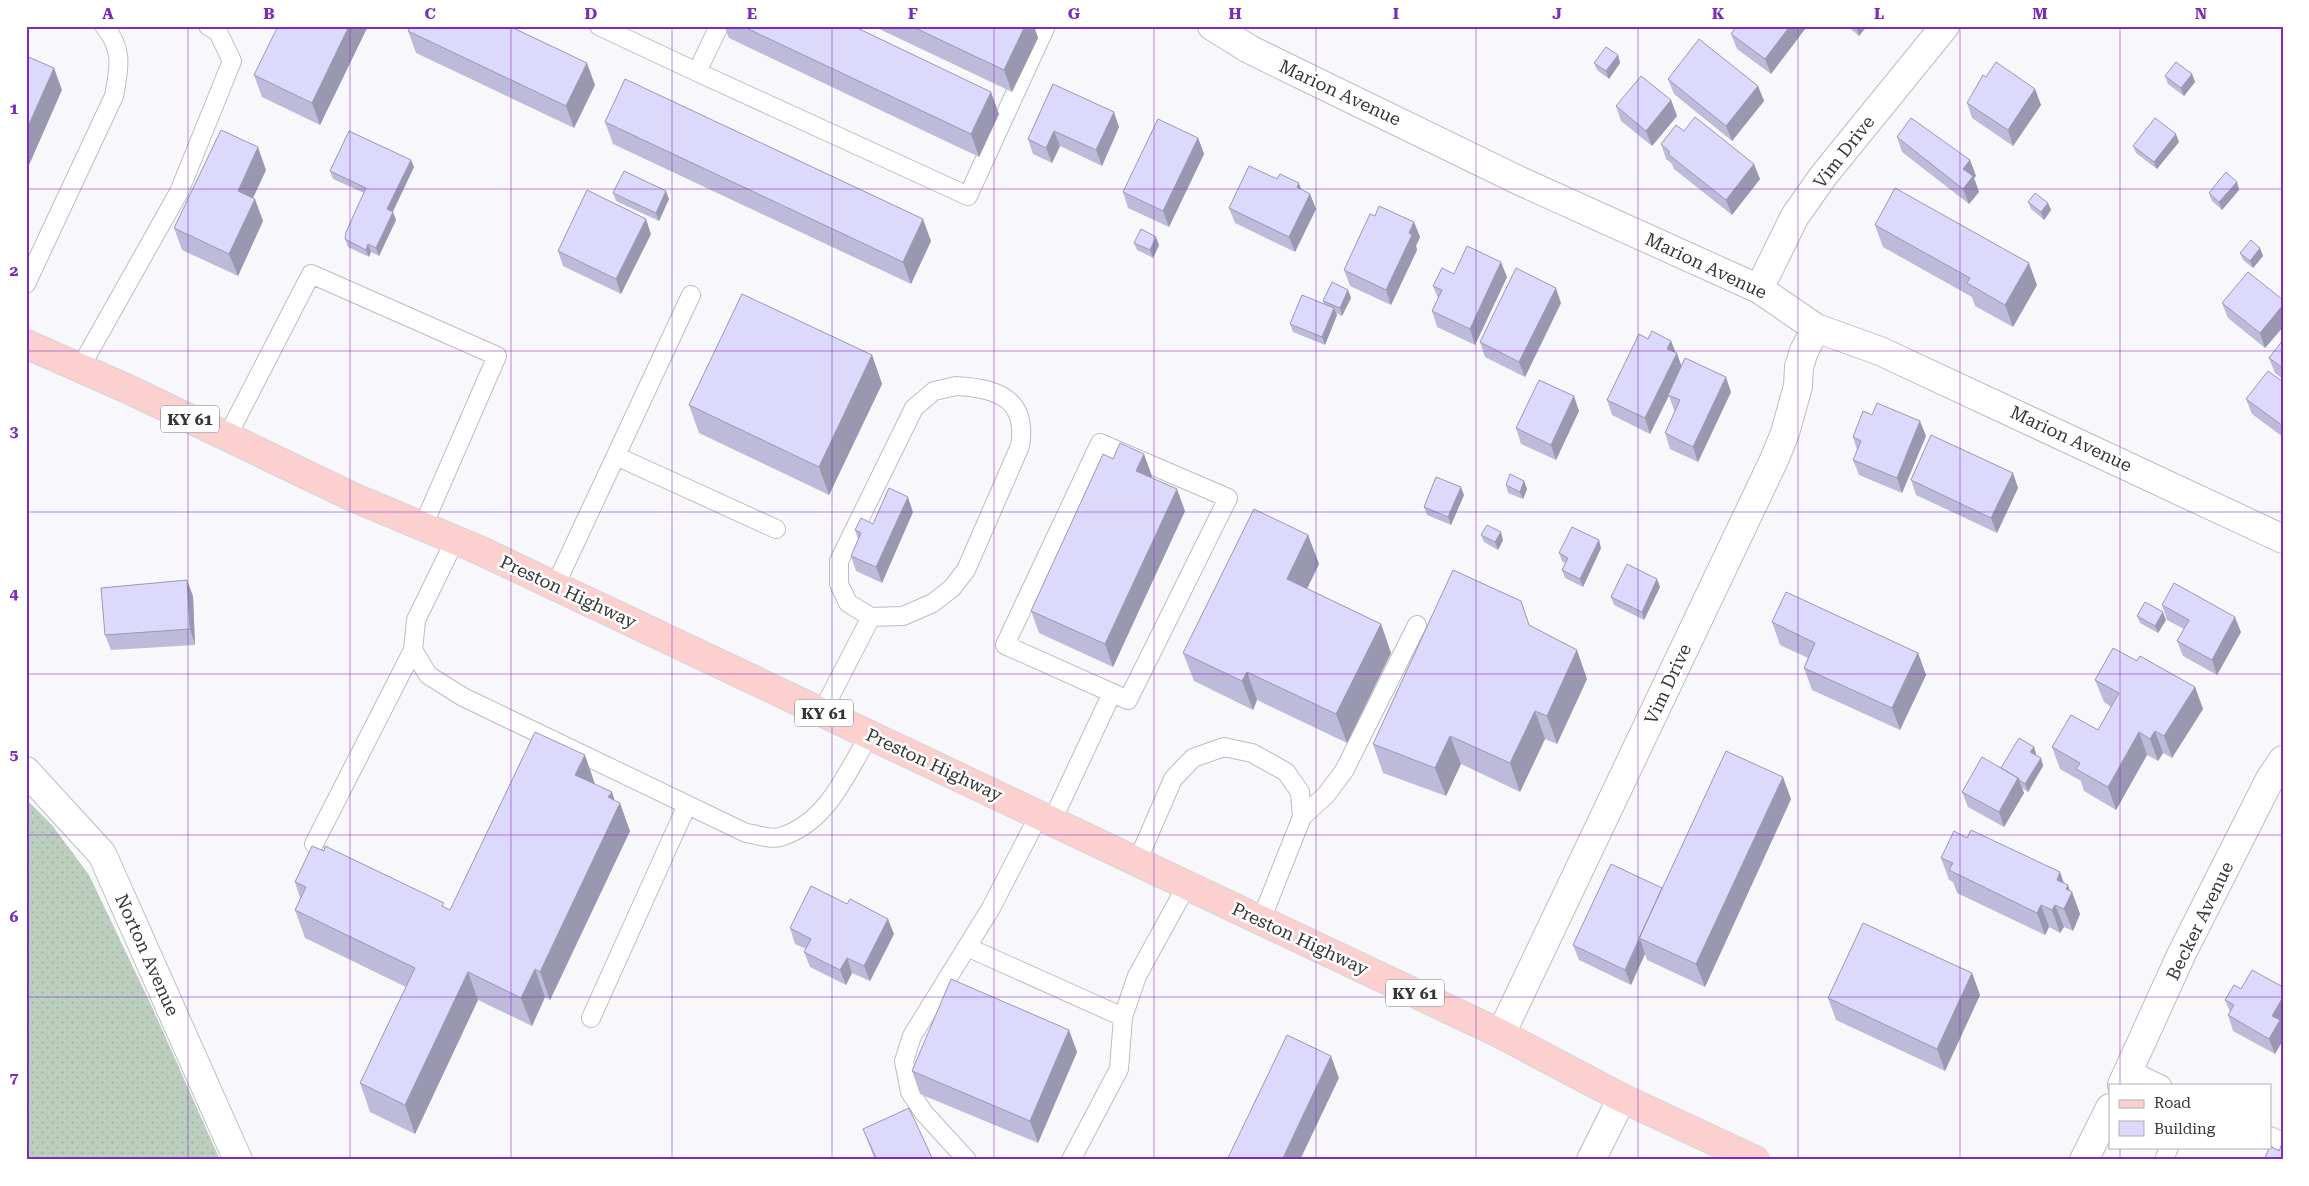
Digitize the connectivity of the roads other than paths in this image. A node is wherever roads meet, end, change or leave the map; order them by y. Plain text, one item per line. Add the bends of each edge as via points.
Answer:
1 (104, 26) edge
2 (208, 26) edge
3 (599, 26) edge
4 (719, 26) edge
5 (1046, 26) edge
6 (1212, 26) edge
7 (1945, 26) edge
8 (697, 72) junction
9 (26, 284) edge
10 (1759, 289) junction
11 (691, 295) dead end
12 (1816, 328) junction
13 (26, 344) edge
14 (80, 368) junction
15 (227, 436) junction
16 (616, 456) junction
17 (423, 526) junction
18 (776, 529) dead end
19 (2283, 539) edge
20 (455, 540) junction
21 (555, 586) junction
22 (871, 617) junction
23 (1417, 625) dead end
24 (413, 650) junction
25 (1112, 694) junction
26 (822, 712) junction
27 (869, 735) junction
28 (2283, 760) edge
29 (26, 771) edge
30 (687, 805) junction
31 (1302, 817) junction
32 (1045, 818) junction
33 (314, 844) dead end
34 (1137, 862) junction
35 (1187, 885) junction
36 (1261, 920) junction
37 (967, 947) junction
38 (1124, 1017) junction
39 (591, 1018) dead end
40 (1501, 1034) junction
41 (2126, 1077) edge
42 (2158, 1084) edge
43 (1622, 1098) junction
44 (2109, 1110) edge
45 (2169, 1148) edge
46 (238, 1160) edge
47 (967, 1160) edge
48 (1071, 1160) edge
49 (1591, 1160) edge
50 (1756, 1160) edge
51 (2084, 1160) edge
52 (2164, 1160) edge

1 - 9 lane via 113,36 120,62 114,96
2 - 14 lane via 218,32 232,61 179,192
3 - 8 lane
4 - 8 lane
5 - 8 lane via 968,196
6 - 10 street, Marion Avenue via 1249,49 1520,180
7 - 10 street, Vim Drive via 1824,175 1795,216
10 - 12 street, Marion Avenue
11 - 16 lane
12 - 19 street, Marion Avenue via 1880,351
12 - 40 street, Vim Drive via 1804,351 1798,386 1774,460
13 - 14 main road, Preston Highway / KY 61
14 - 15 main road, Preston Highway / KY 61
15 - 17 main road, Preston Highway / KY 61 via 355,498
15 - 17 lane via 310,274 498,356
16 - 18 lane
16 - 21 lane
17 - 20 main road, Preston Highway / KY 61
20 - 21 main road, Preston Highway / KY 61
20 - 24 lane via 416,620
21 - 26 main road, Preston Highway / KY 61
22 - 22 lane via 903,616 933,603 952,588 966,570 1020,446 1023,428 1015,407 999,394 979,387 956,386 934,391 914,408 839,561 839,584 848,603
22 - 26 lane
23 - 31 lane via 1344,771 1326,795
24 - 30 lane via 428,675 463,697
24 - 33 lane
25 - 25 lane via 1128,700 1228,498 1100,442 1005,644
25 - 32 lane
26 - 27 main road, Preston Highway / KY 61
27 - 30 lane via 832,800 807,823 779,838 746,833
27 - 32 main road, Preston Highway / KY 61
28 - 41 street, Becker Avenue via 2270,779 2182,953
29 - 46 street, Norton Avenue via 102,854
30 - 39 lane
31 - 34 lane via 1300,792 1286,772 1252,753 1224,747 1193,758 1174,779
31 - 36 lane
32 - 34 main road, Preston Highway / KY 61
32 - 37 lane
34 - 35 main road, Preston Highway / KY 61
35 - 36 main road, Preston Highway / KY 61
35 - 38 lane via 1137,976
36 - 40 main road, Preston Highway / KY 61
37 - 38 lane
37 - 47 lane via 912,1036 904,1061 910,1092 924,1113
38 - 48 lane via 1119,1069
40 - 43 main road, Preston Highway / KY 61
41 - 42 lane
43 - 49 street
43 - 50 main road, Preston Highway / KY 61
44 - 51 street
45 - 52 lane

